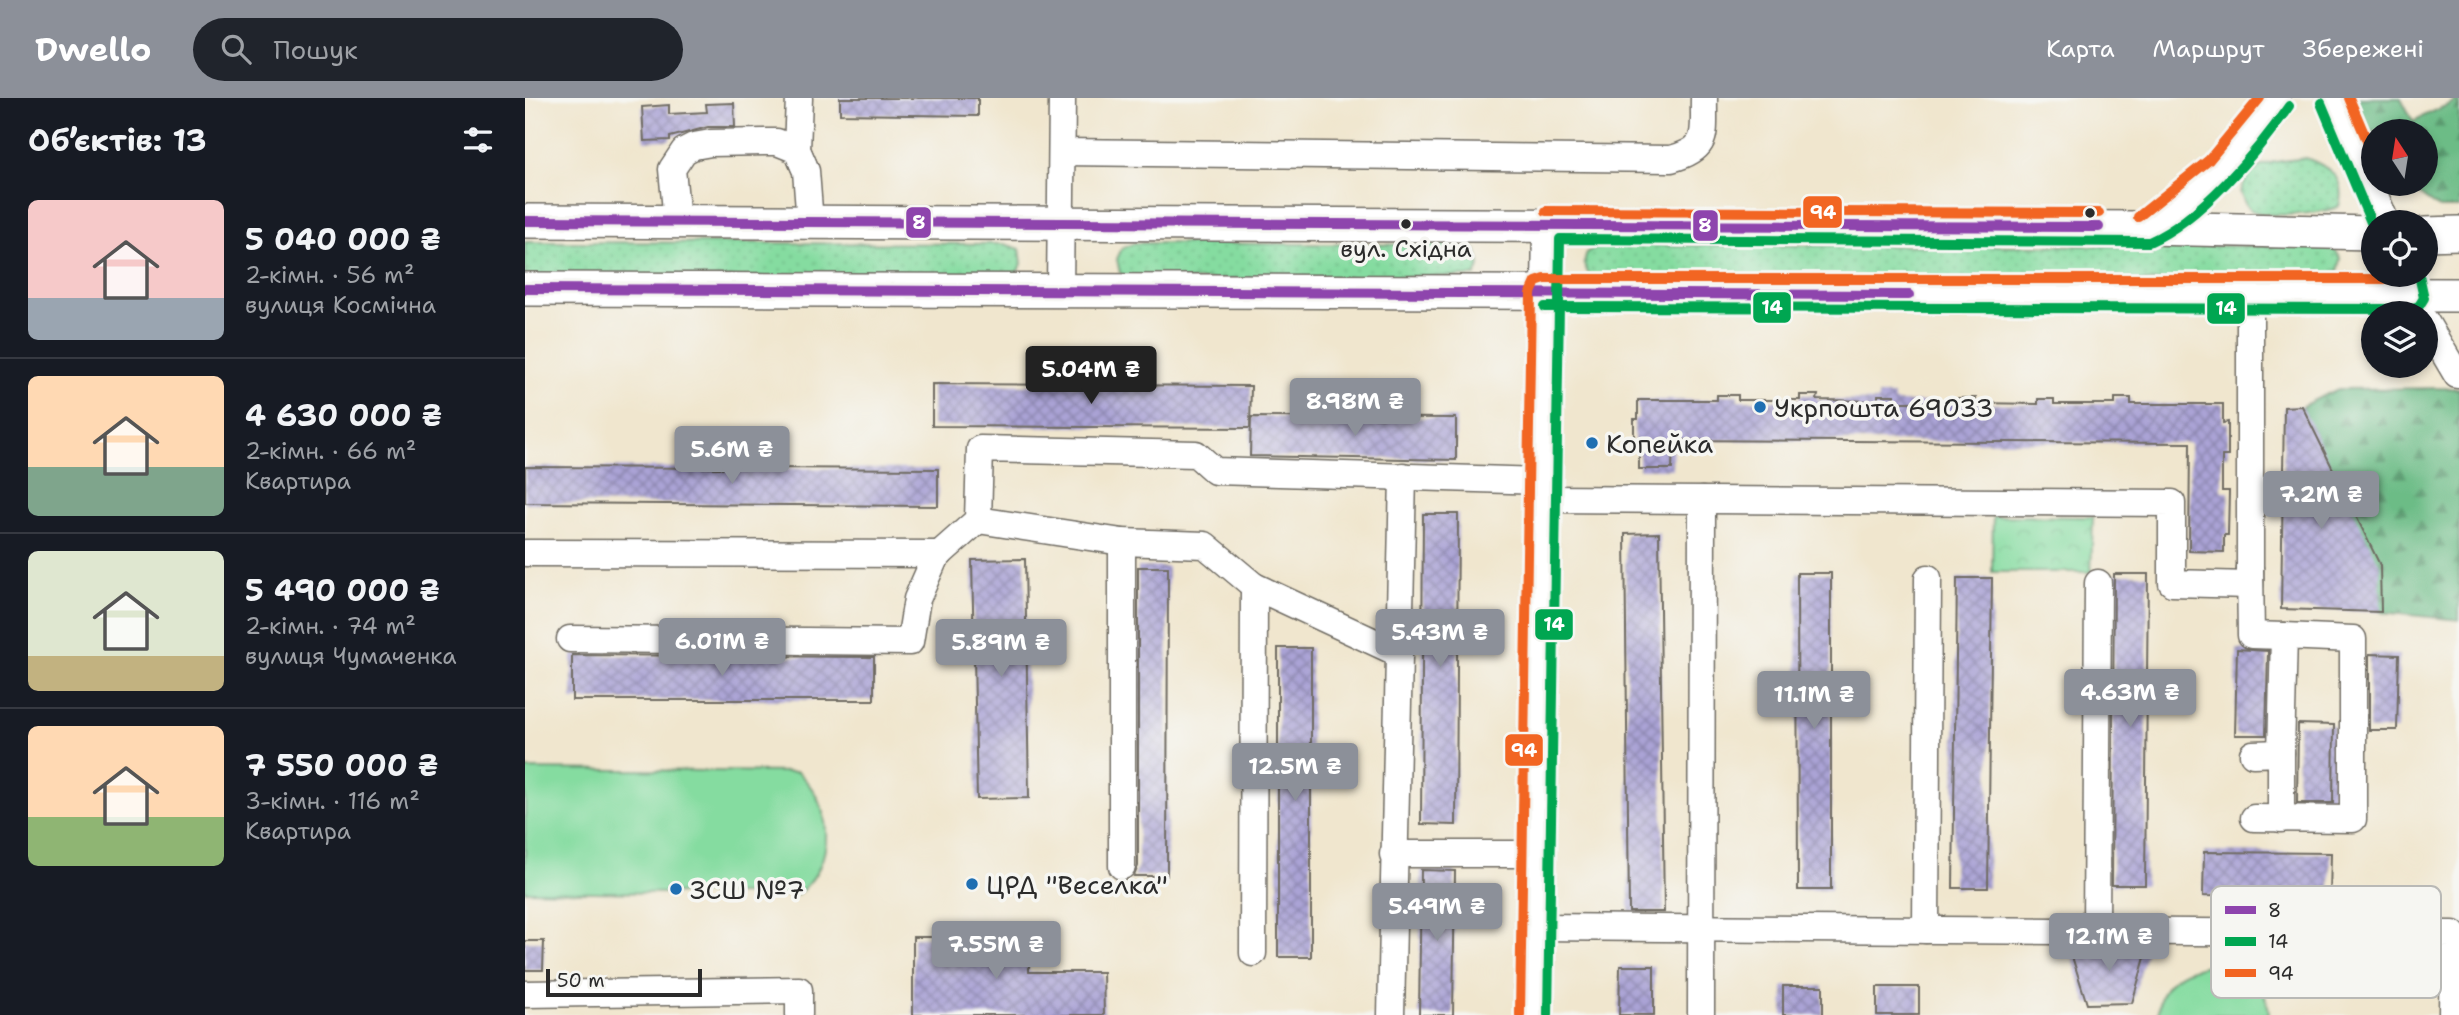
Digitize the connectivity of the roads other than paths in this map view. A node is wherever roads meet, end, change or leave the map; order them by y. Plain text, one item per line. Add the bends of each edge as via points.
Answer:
1 (799, 98) edge
2 (1062, 98) edge
3 (1705, 98) edge
4 (2277, 98) edge
5 (2334, 98) edge
6 (1062, 152) junction
7 (801, 161) junction
8 (2381, 210) edge
9 (525, 220) edge
10 (677, 221) junction
11 (810, 223) junction
12 (1061, 223) junction
13 (1546, 225) junction
14 (2146, 228) junction
15 (2361, 233) edge
16 (2459, 233) edge
17 (2438, 234) edge
18 (525, 289) edge
19 (1060, 291) junction
20 (1545, 293) junction
21 (2246, 293) junction
22 (2459, 295) edge
23 (2415, 301) edge
24 (2438, 341) edge
25 (2458, 376) edge
26 (1403, 476) junction
27 (1542, 490) junction
28 (1702, 500) junction
29 (978, 520) junction
30 (1122, 542) junction
31 (525, 553) edge
32 (940, 554) junction
33 (1928, 578) dead end
34 (2098, 583) dead end
35 (2250, 585) junction
36 (1254, 586) junction
37 (2284, 636) junction
38 (570, 639) dead end
39 (1398, 653) junction
40 (2281, 753) junction
41 (2253, 754) dead end
42 (2254, 818) dead end
43 (2281, 818) junction
44 (1393, 854) junction
45 (1537, 854) junction
46 (1122, 866) dead end
47 (1536, 928) junction
48 (1701, 929) junction
49 (2456, 929) edge
50 (1926, 930) junction
51 (2211, 930) edge
52 (2096, 931) junction
53 (1253, 953) dead end
54 (525, 994) edge
55 (799, 1015) edge
56 (1391, 1015) edge
57 (1534, 1015) edge
58 (1701, 1015) edge
59 (2452, 1015) edge

1 - 7 street
2 - 6 street
3 - 6 street via 1703,138 1692,153 1671,159
4 - 14 street via 2255,132 2211,180
5 - 8 street
6 - 12 street
7 - 10 street via 777,142 694,146 684,151 672,169
7 - 11 street
9 - 10 main road
10 - 11 main road
11 - 12 main road
12 - 13 main road
12 - 19 street
13 - 14 main road
13 - 20 street
14 - 15 main road
16 - 17 main road
18 - 19 main road
19 - 20 main road
20 - 21 main road
20 - 27 street
21 - 23 main road
21 - 35 street via 2250,314
22 - 23 main road
24 - 25 street
26 - 27 street
26 - 29 street via 1215,471 1196,454 980,449
26 - 39 street
27 - 28 street
27 - 45 street
28 - 35 street via 2172,503 2172,583
28 - 48 street
29 - 30 street
29 - 32 street
30 - 36 street via 1205,545
30 - 46 street
31 - 32 street
32 - 38 street via 917,599 911,642
33 - 50 street
34 - 52 street
35 - 37 street via 2251,635
36 - 39 street
36 - 53 street
37 - 40 street
37 - 43 street via 2353,639 2353,819
39 - 44 street
40 - 41 street
40 - 43 street
42 - 43 street
44 - 45 street
44 - 56 street
45 - 47 street
47 - 48 street
47 - 57 street
48 - 50 street
48 - 58 street
49 - 59 street
50 - 52 street
51 - 52 street
54 - 55 street via 799,990

